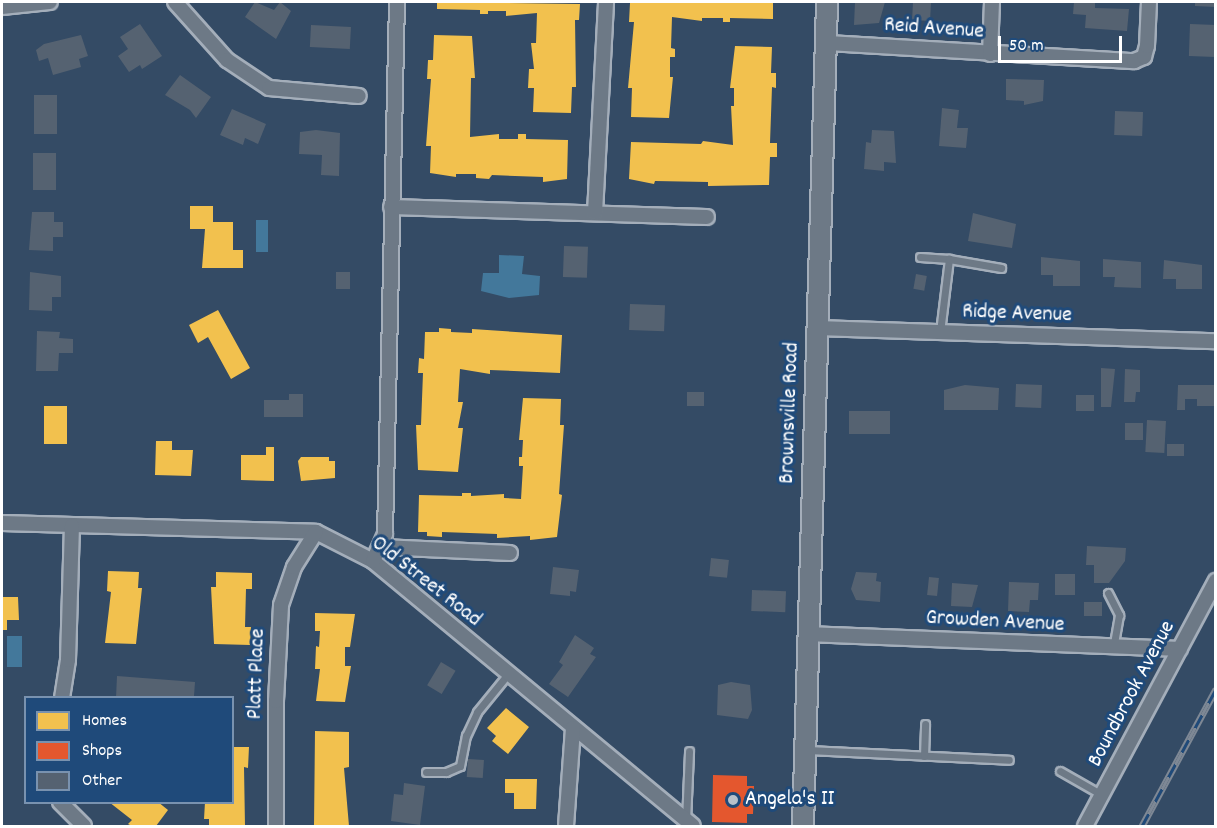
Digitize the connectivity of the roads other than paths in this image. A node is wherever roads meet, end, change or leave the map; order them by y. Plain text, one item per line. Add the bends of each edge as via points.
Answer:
1 (50, 2) edge
2 (175, 2) edge
3 (397, 2) edge
4 (606, 2) edge
5 (827, 2) edge
6 (992, 2) edge
7 (1149, 2) edge
8 (2, 7) edge
9 (828, 43) junction
10 (990, 54) junction
11 (359, 96) dead end
12 (391, 207) junction
13 (595, 213) junction
14 (707, 217) dead end
15 (920, 257) dead end
16 (949, 259) junction
17 (1000, 268) dead end
18 (817, 328) junction
19 (940, 332) junction
20 (1215, 341) edge
21 (2, 523) edge
22 (72, 526) junction
23 (316, 532) junction
24 (382, 547) junction
25 (510, 553) dead end
26 (372, 561) junction
27 (1215, 581) edge
28 (1108, 593) dead end
29 (807, 634) junction
30 (1113, 648) junction
31 (1180, 650) junction
32 (508, 674) junction
33 (62, 696) edge
34 (924, 724) dead end
35 (573, 728) junction
36 (806, 750) junction
37 (689, 751) dead end
38 (924, 756) junction
39 (1009, 760) dead end
40 (1060, 771) dead end
41 (426, 772) dead end
42 (1102, 795) junction
43 (62, 804) edge
44 (690, 824) edge
45 (84, 826) edge
46 (276, 826) edge
47 (566, 826) edge
48 (803, 826) edge
49 (1085, 826) edge

1 - 8 street
2 - 11 street via 227,60 269,88
3 - 12 street
4 - 13 street
5 - 9 street, Brownsville Road
6 - 10 street
7 - 10 street, Reid Avenue via 1144,57 1134,62
9 - 10 street, Reid Avenue
9 - 18 street, Brownsville Road
12 - 13 street
12 - 24 street
13 - 14 street
15 - 16 lane
16 - 17 lane
16 - 19 lane
18 - 19 street, Ridge Avenue
18 - 29 street, Brownsville Road
19 - 20 street, Ridge Avenue
21 - 22 street, Old Street Road
22 - 23 street, Old Street Road
22 - 33 street via 68,660
23 - 26 street, Old Street Road
23 - 46 street, Platt Place via 294,567 281,605
24 - 25 street
24 - 26 street
26 - 32 street, Old Street Road
27 - 31 street, Boundbrook Avenue
28 - 30 lane via 1119,615
29 - 30 street, Growden Avenue
29 - 36 street, Brownsville Road
30 - 31 street, Growden Avenue
31 - 42 street, Boundbrook Avenue
32 - 35 street, Old Street Road
32 - 41 lane via 477,712 466,736 460,766 446,772
34 - 38 lane
35 - 44 street, Old Street Road
35 - 47 street
36 - 38 lane
36 - 48 street, Brownsville Road
37 - 44 lane
38 - 39 lane
40 - 42 lane
42 - 49 street, Boundbrook Avenue
43 - 45 street

